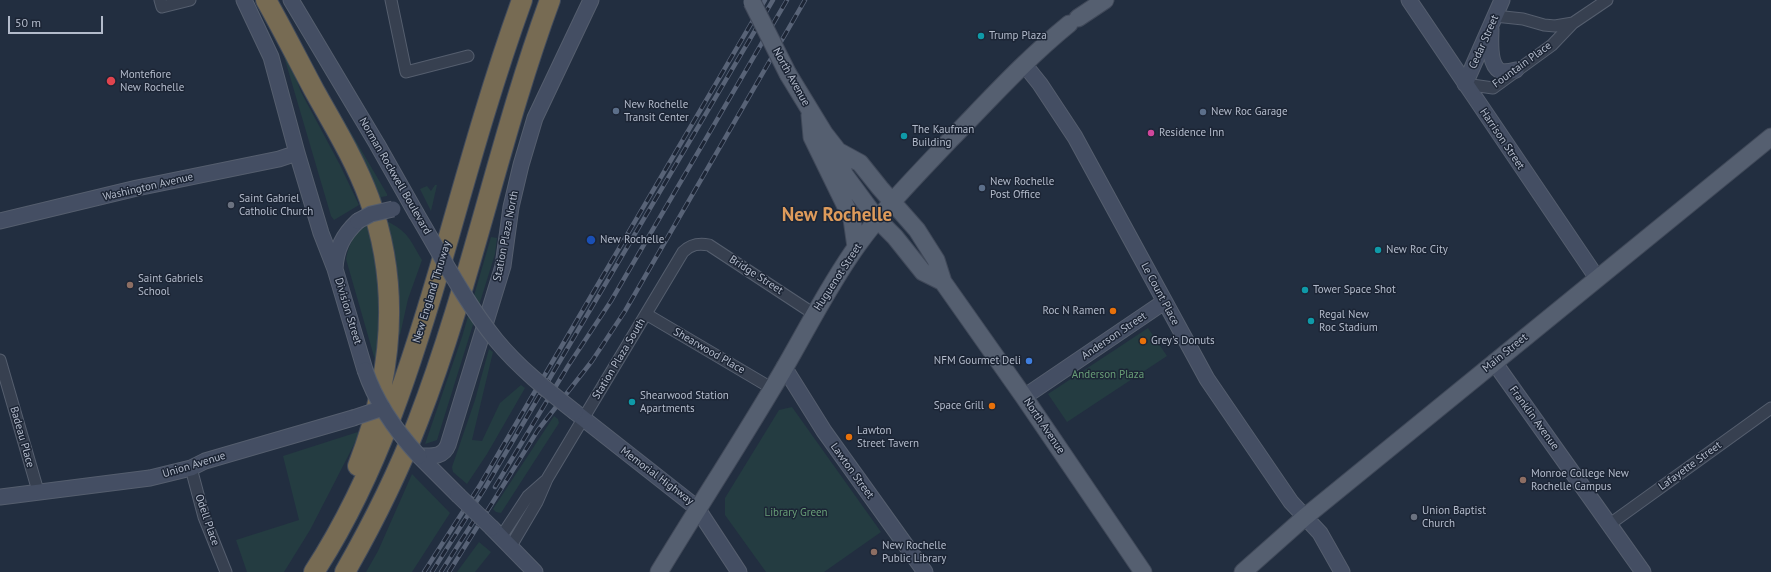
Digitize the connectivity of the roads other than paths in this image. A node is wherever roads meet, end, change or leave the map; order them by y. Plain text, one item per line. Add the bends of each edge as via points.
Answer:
1 (190, 0) edge
2 (244, 0) edge
3 (266, 0) edge
4 (291, 0) edge
5 (392, 0) edge
6 (522, 0) edge
7 (550, 0) edge
8 (591, 0) edge
9 (1105, 0) edge
10 (1409, 0) edge
11 (1502, 0) edge
12 (1607, 0) edge
13 (751, 1) edge
14 (161, 3) edge
15 (1493, 21) junction
16 (1573, 23) junction
17 (468, 56) dead end
18 (1024, 64) junction
19 (1516, 70) junction
20 (1465, 84) junction
21 (810, 111) junction
22 (1771, 137) edge
23 (838, 151) junction
24 (297, 153) junction
25 (893, 202) junction
26 (414, 211) junction
27 (877, 219) junction
28 (0, 221) edge
29 (695, 244) joint
30 (856, 247) junction
31 (335, 269) junction
32 (1597, 278) junction
33 (943, 282) junction
34 (1164, 302) junction
35 (646, 314) junction
36 (814, 314) junction
37 (0, 360) edge
38 (1494, 362) junction
39 (784, 367) junction
40 (773, 388) junction
41 (1024, 397) junction
42 (383, 408) junction
43 (1771, 408) edge
44 (579, 416) junction
45 (419, 456) junction
46 (191, 468) junction
47 (38, 491) junction
48 (0, 497) edge
49 (697, 508) junction
50 (1306, 517) junction
51 (1610, 524) junction
52 (501, 537) junction
53 (317, 568) edge
54 (226, 572) edge
55 (345, 572) edge
56 (536, 572) edge
57 (659, 572) edge
58 (738, 572) edge
59 (925, 572) edge
60 (1143, 572) edge
61 (1243, 572) edge
62 (1342, 572) edge
63 (1643, 572) edge

1 - 14 street
2 - 24 street, Division Street via 271,57
3 - 53 highway via 361,180 379,232 388,278 390,334 380,396 360,460
4 - 26 street, Norman Rockwell Boulevard
5 - 17 street via 406,72
6 - 53 highway, New England Thruway via 492,87 399,396 364,482
7 - 55 highway via 525,73 449,331 419,419 383,504
8 - 45 street, Station Plaza North via 535,118 512,207 503,266 446,451 439,456
9 - 18 main road, Huguenot Street via 1074,21
10 - 20 street, Harrison Street
11 - 15 street, Cedar Street
12 - 16 street, Fountain Place
13 - 21 main road, North Avenue, bridge
15 - 16 street, Fountain Place via 1523,19 1555,26
15 - 19 street via 1494,63 1500,71
15 - 20 street, Cedar Street
16 - 19 street, Fountain Place via 1552,44
18 - 25 main road, Huguenot Street
18 - 34 street, Le Count Place via 1075,137
19 - 20 street, Fountain Place via 1493,88
20 - 32 street, Harrison Street
21 - 23 main road, North Avenue
21 - 30 main road via 812,137 852,220
22 - 32 main road, Main Street
23 - 25 main road, North Avenue via 860,163
23 - 27 main road, North Avenue via 844,174
24 - 28 street, Washington Avenue
24 - 31 street, Division Street via 321,233
25 - 27 main road, Huguenot Street
25 - 33 main road, North Avenue via 917,230 936,260
26 - 31 street, bridge via 393,209 371,214 358,221 340,242
26 - 44 street, Norman Rockwell Boulevard, bridge via 475,312 496,340 530,376
27 - 30 main road, Huguenot Street
27 - 33 main road, North Avenue via 923,272
29 - 35 street, Station Plaza South via 683,252
29 - 36 street, Bridge Street via 709,245
30 - 36 main road, Huguenot Street
31 - 42 street, Division Street, bridge via 365,370
32 - 38 main road, Main Street
33 - 41 main road, North Avenue
34 - 41 street, Anderson Street
34 - 50 street, Le Count Place via 1218,396 1291,502
35 - 40 street, Shearwood Place
35 - 44 street, Station Plaza South
36 - 39 main road, Huguenot Street
37 - 47 street, Badeau Place
38 - 50 main road, Main Street
38 - 51 street, Franklin Avenue
39 - 40 main road, Huguenot Street
39 - 59 street, Lawton Street via 824,431
40 - 49 main road, Huguenot Street
41 - 60 main road, North Avenue
42 - 45 street, Division Street, bridge via 396,430
42 - 46 street, Union Avenue, bridge via 205,461
43 - 51 street, Lafayette Street
44 - 49 street, Memorial Highway
44 - 52 street, Station Plaza South via 547,479 528,496
45 - 52 street, Division Street, bridge
46 - 47 street, Union Avenue via 150,478
46 - 54 street, Odell Place via 204,517
47 - 48 street, Union Avenue
49 - 57 main road, Huguenot Street
49 - 58 street, Memorial Highway
50 - 61 main road, Main Street
50 - 62 street, Le Count Place via 1320,533
51 - 63 street, Franklin Avenue
52 - 56 street, Division Street

